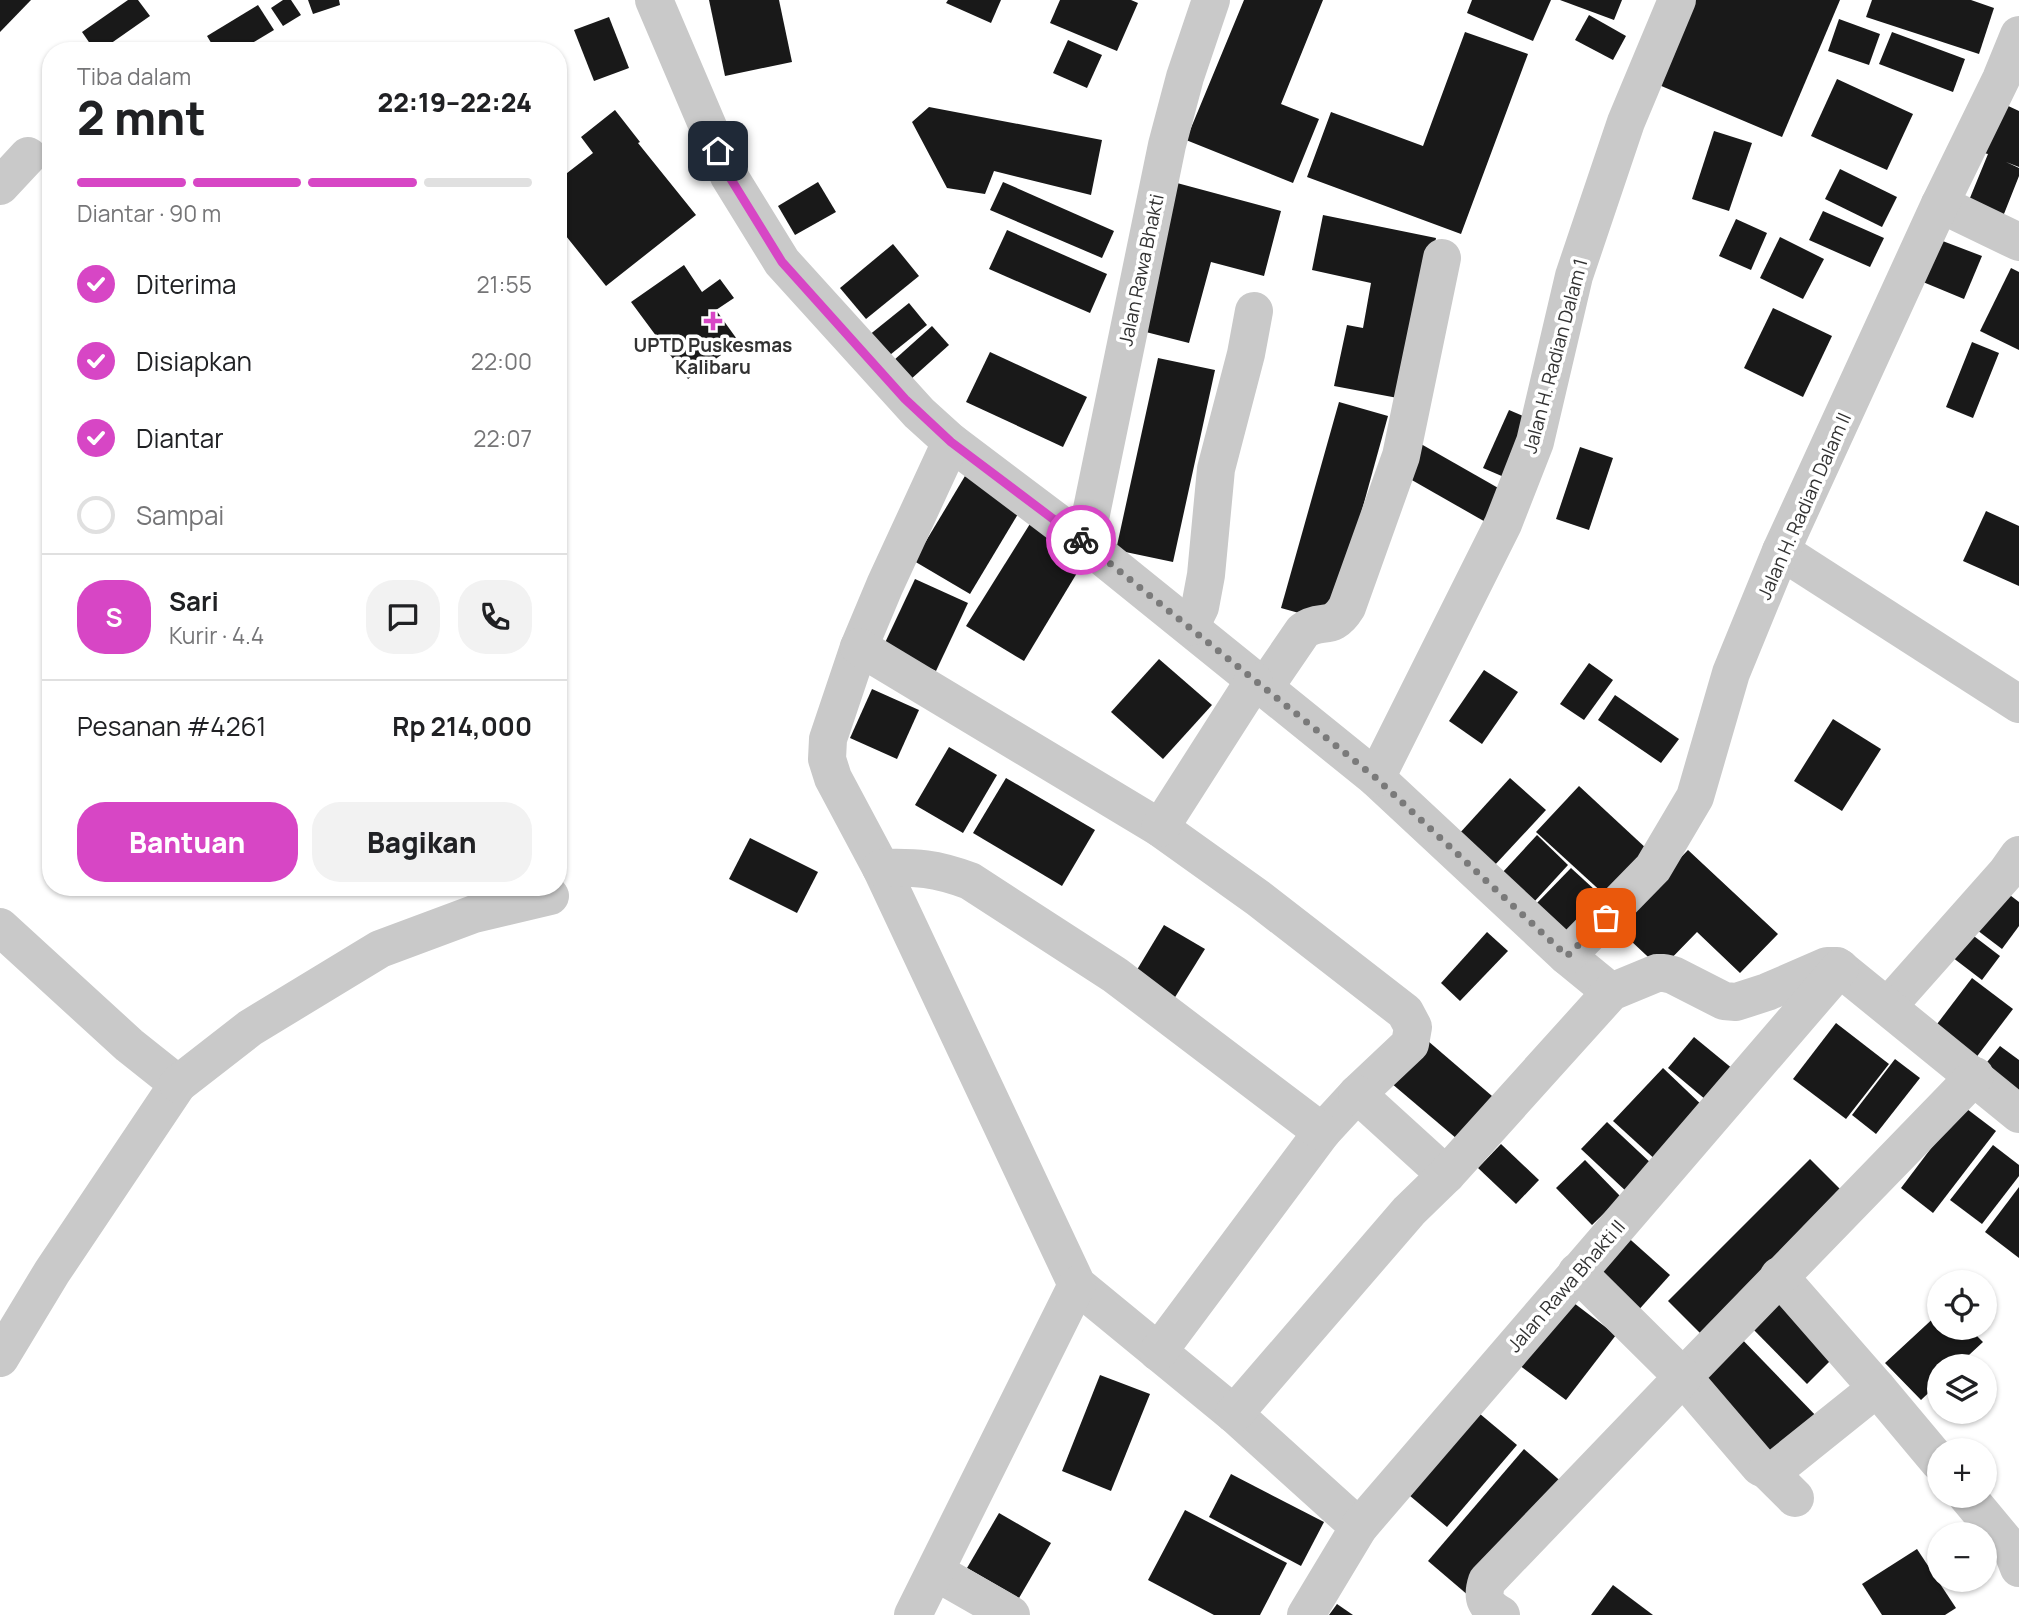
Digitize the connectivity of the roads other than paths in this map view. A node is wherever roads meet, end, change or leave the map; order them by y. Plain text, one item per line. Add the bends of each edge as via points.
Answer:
1 (654, 0) edge
2 (1211, 0) edge
3 (1677, 0) edge
4 (2019, 35) edge
5 (28, 156) dead end
6 (0, 186) edge
7 (1940, 204) junction
8 (2019, 242) edge
9 (1442, 258) dead end
10 (1254, 312) dead end
11 (937, 430) junction
12 (1085, 543) junction
13 (1781, 551) junction
14 (1190, 627) junction
15 (859, 647) junction
16 (1259, 685) junction
17 (2019, 704) edge
18 (1376, 778) junction
19 (1160, 828) junction
20 (2019, 855) edge
21 (881, 868) junction
22 (550, 896) dead end
23 (0, 927) edge
24 (1567, 956) junction
25 (1840, 968) junction
26 (1611, 992) junction
27 (1888, 1006) junction
28 (1975, 1076) junction
29 (178, 1084) junction
30 (1357, 1094) junction
31 (2019, 1114) edge
32 (1322, 1132) junction
33 (1446, 1175) junction
34 (1577, 1272) junction
35 (1779, 1276) junction
36 (1077, 1285) junction
37 (1158, 1352) junction
38 (0, 1358) edge
39 (1683, 1377) junction
40 (1877, 1388) junction
41 (1234, 1414) junction
42 (1927, 1448) edge
43 (1767, 1469) junction
44 (1795, 1498) dead end
45 (1977, 1508) edge
46 (1359, 1527) junction
47 (2019, 1568) edge
48 (936, 1572) junction
49 (913, 1615) edge
50 (1011, 1615) edge
51 (1306, 1615) edge
52 (1501, 1615) edge

1 - 11 street via 729,176 782,262
2 - 12 street, Jalan Rawa Bhakti via 1167,145
3 - 18 street, Jalan H. Radian Dalam 1 via 1626,122 1574,276 1535,442 1503,524
4 - 7 street, Jalan H. Radian Dalam II
5 - 6 street
7 - 8 street
7 - 13 street, Jalan H. Radian Dalam II
9 - 16 street via 1401,456 1347,607 1336,621 1303,631
10 - 14 street via 1216,468 1206,575 1200,607
11 - 12 street
11 - 15 street
12 - 14 street
13 - 17 street
13 - 24 street, Jalan H. Radian Dalam II via 1731,673 1695,797 1653,868
14 - 16 street
15 - 19 street
15 - 21 street via 828,739 827,759
16 - 18 street
16 - 19 street
18 - 24 street
19 - 30 street via 1405,1012 1413,1027 1410,1044
20 - 27 street
21 - 32 street via 921,867 970,881 1115,975
21 - 36 street
22 - 29 street via 474,914 380,949 250,1028
23 - 29 street via 128,1045
24 - 26 street
25 - 26 street via 1827,966 1737,1002 1724,1001 1664,973
25 - 27 street
25 - 34 street, Jalan Rawa Bhakti II
26 - 33 street
27 - 28 street
28 - 31 street
28 - 35 street
29 - 38 street
30 - 32 street
30 - 33 street
32 - 37 street
33 - 41 street via 1409,1210
34 - 39 street
34 - 46 street, Jalan Rawa Bhakti II
35 - 39 street
35 - 40 street
36 - 37 street
36 - 48 street
37 - 41 street
39 - 43 street via 1760,1467
39 - 52 street via 1487,1581 1485,1603
40 - 42 street
40 - 43 street via 1776,1469
41 - 46 street
43 - 44 street
45 - 47 street via 2012,1550
46 - 51 street, Jalan Rawa Bhakti II
48 - 49 street
48 - 50 street

